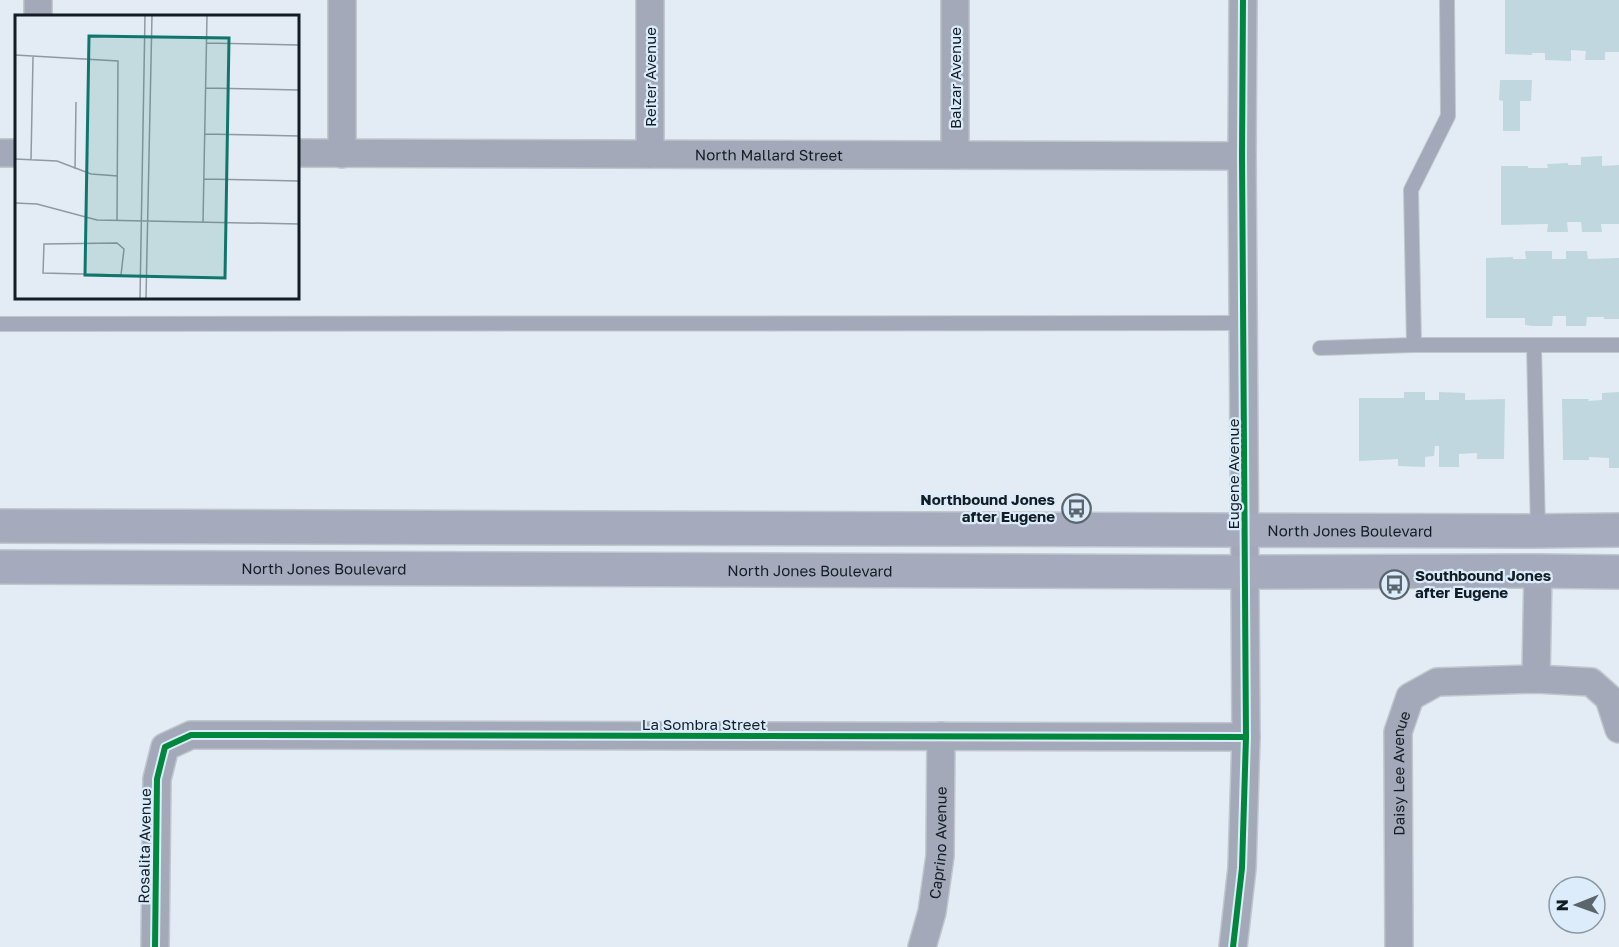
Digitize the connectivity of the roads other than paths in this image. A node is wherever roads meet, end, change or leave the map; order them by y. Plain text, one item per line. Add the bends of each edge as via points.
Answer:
1 (342, 0) edge
2 (650, 0) edge
3 (955, 0) edge
4 (1243, 0) edge
5 (1447, 0) edge
6 (298, 153) edge
7 (342, 154) junction
8 (650, 154) junction
9 (955, 155) junction
10 (1242, 156) junction
11 (1244, 323) junction
12 (0, 324) edge
13 (1414, 345) junction
14 (1534, 345) junction
15 (1619, 345) edge
16 (1320, 348) dead end
17 (0, 526) edge
18 (1245, 529) junction
19 (1619, 530) edge
20 (1538, 531) junction
21 (0, 567) edge
22 (1538, 571) junction
23 (1245, 572) junction
24 (1619, 572) edge
25 (1536, 679) junction
26 (1619, 729) edge
27 (941, 736) junction
28 (1246, 736) junction
29 (165, 747) joint
30 (155, 947) edge
31 (922, 947) edge
32 (1233, 947) edge
33 (1399, 947) edge

1 - 7 street
2 - 8 street, Reiter Avenue
3 - 9 street, Balzar Avenue
4 - 10 street, Eugene Avenue
5 - 13 lane via 1448,116 1411,190
6 - 7 street, North Mallard Street
7 - 8 street, North Mallard Street
8 - 9 street, North Mallard Street
9 - 10 street, North Mallard Street
10 - 11 street, Eugene Avenue
11 - 12 lane
11 - 18 street, Eugene Avenue
13 - 14 lane
13 - 16 lane
14 - 15 lane
14 - 20 lane
17 - 18 main road, North Jones Boulevard
18 - 20 main road, North Jones Boulevard
18 - 23 street, Eugene Avenue
19 - 20 main road, North Jones Boulevard
21 - 23 main road, North Jones Boulevard
22 - 23 main road, North Jones Boulevard
22 - 24 main road, North Jones Boulevard
22 - 25 street
23 - 28 street, Eugene Avenue
25 - 26 street, Daisy Lee Avenue via 1591,682 1609,698
25 - 33 street, Daisy Lee Avenue via 1437,682 1410,697 1398,732
27 - 28 street, La Sombra Street
27 - 29 street, La Sombra Street via 191,735
27 - 31 street, Caprino Avenue via 940,856 932,912
28 - 32 street, Eugene Avenue via 1242,868
29 - 30 street, Rosalita Avenue via 158,779

